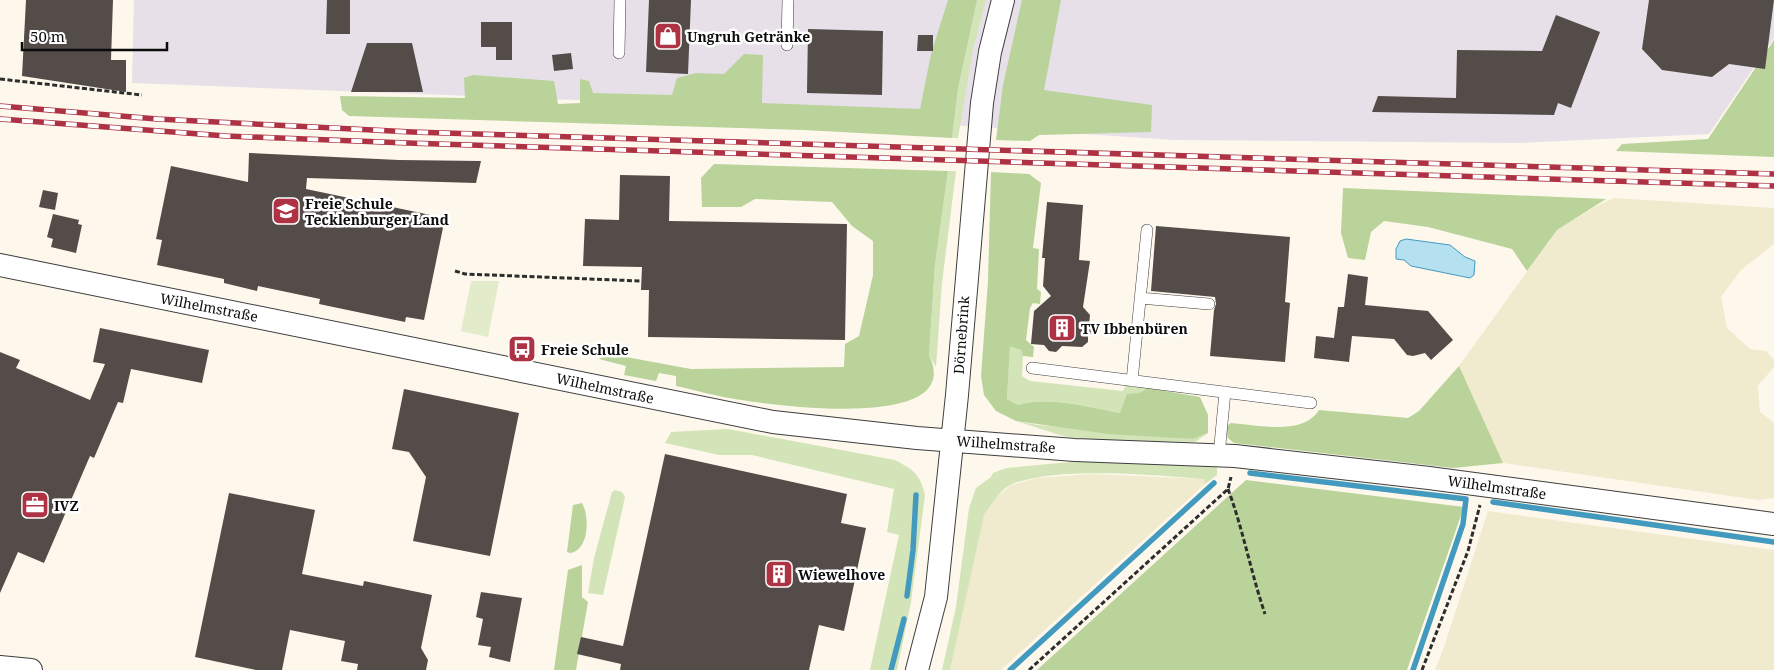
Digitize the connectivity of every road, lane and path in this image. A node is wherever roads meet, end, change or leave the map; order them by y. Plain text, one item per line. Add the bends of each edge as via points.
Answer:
1 (620, 0) edge
2 (788, 0) edge
3 (1003, 0) edge
4 (787, 45) dead end
5 (619, 53) dead end
6 (0, 79) edge
7 (142, 95) dead end
8 (1147, 230) dead end
9 (0, 265) edge
10 (455, 272) dead end
11 (641, 281) dead end
12 (1140, 298) junction
13 (1209, 304) dead end
14 (1032, 368) dead end
15 (1132, 381) junction
16 (1225, 392) junction
17 (1311, 403) dead end
18 (952, 440) junction
19 (1227, 456) junction
20 (1483, 485) junction
21 (1228, 489) junction
22 (1773, 524) edge
23 (1265, 614) dead end
24 (0, 667) edge
25 (31, 670) edge
26 (917, 670) edge
27 (1029, 670) edge
28 (1422, 670) edge

1 - 5 lane
2 - 4 lane
3 - 18 street, Dörnebrink via 982,103
6 - 7 path
8 - 12 lane
9 - 18 street, Wilhelmstraße via 764,420
10 - 11 path
12 - 13 lane
12 - 15 lane
14 - 15 lane
15 - 16 lane
16 - 17 lane
16 - 19 lane
18 - 19 street, Wilhelmstraße via 1075,450
18 - 26 street, Dörnebrink via 936,597
19 - 20 street, Wilhelmstraße
19 - 21 path
20 - 22 street, Wilhelmstraße
20 - 28 path via 1468,551
21 - 23 path
21 - 27 path
24 - 25 street

